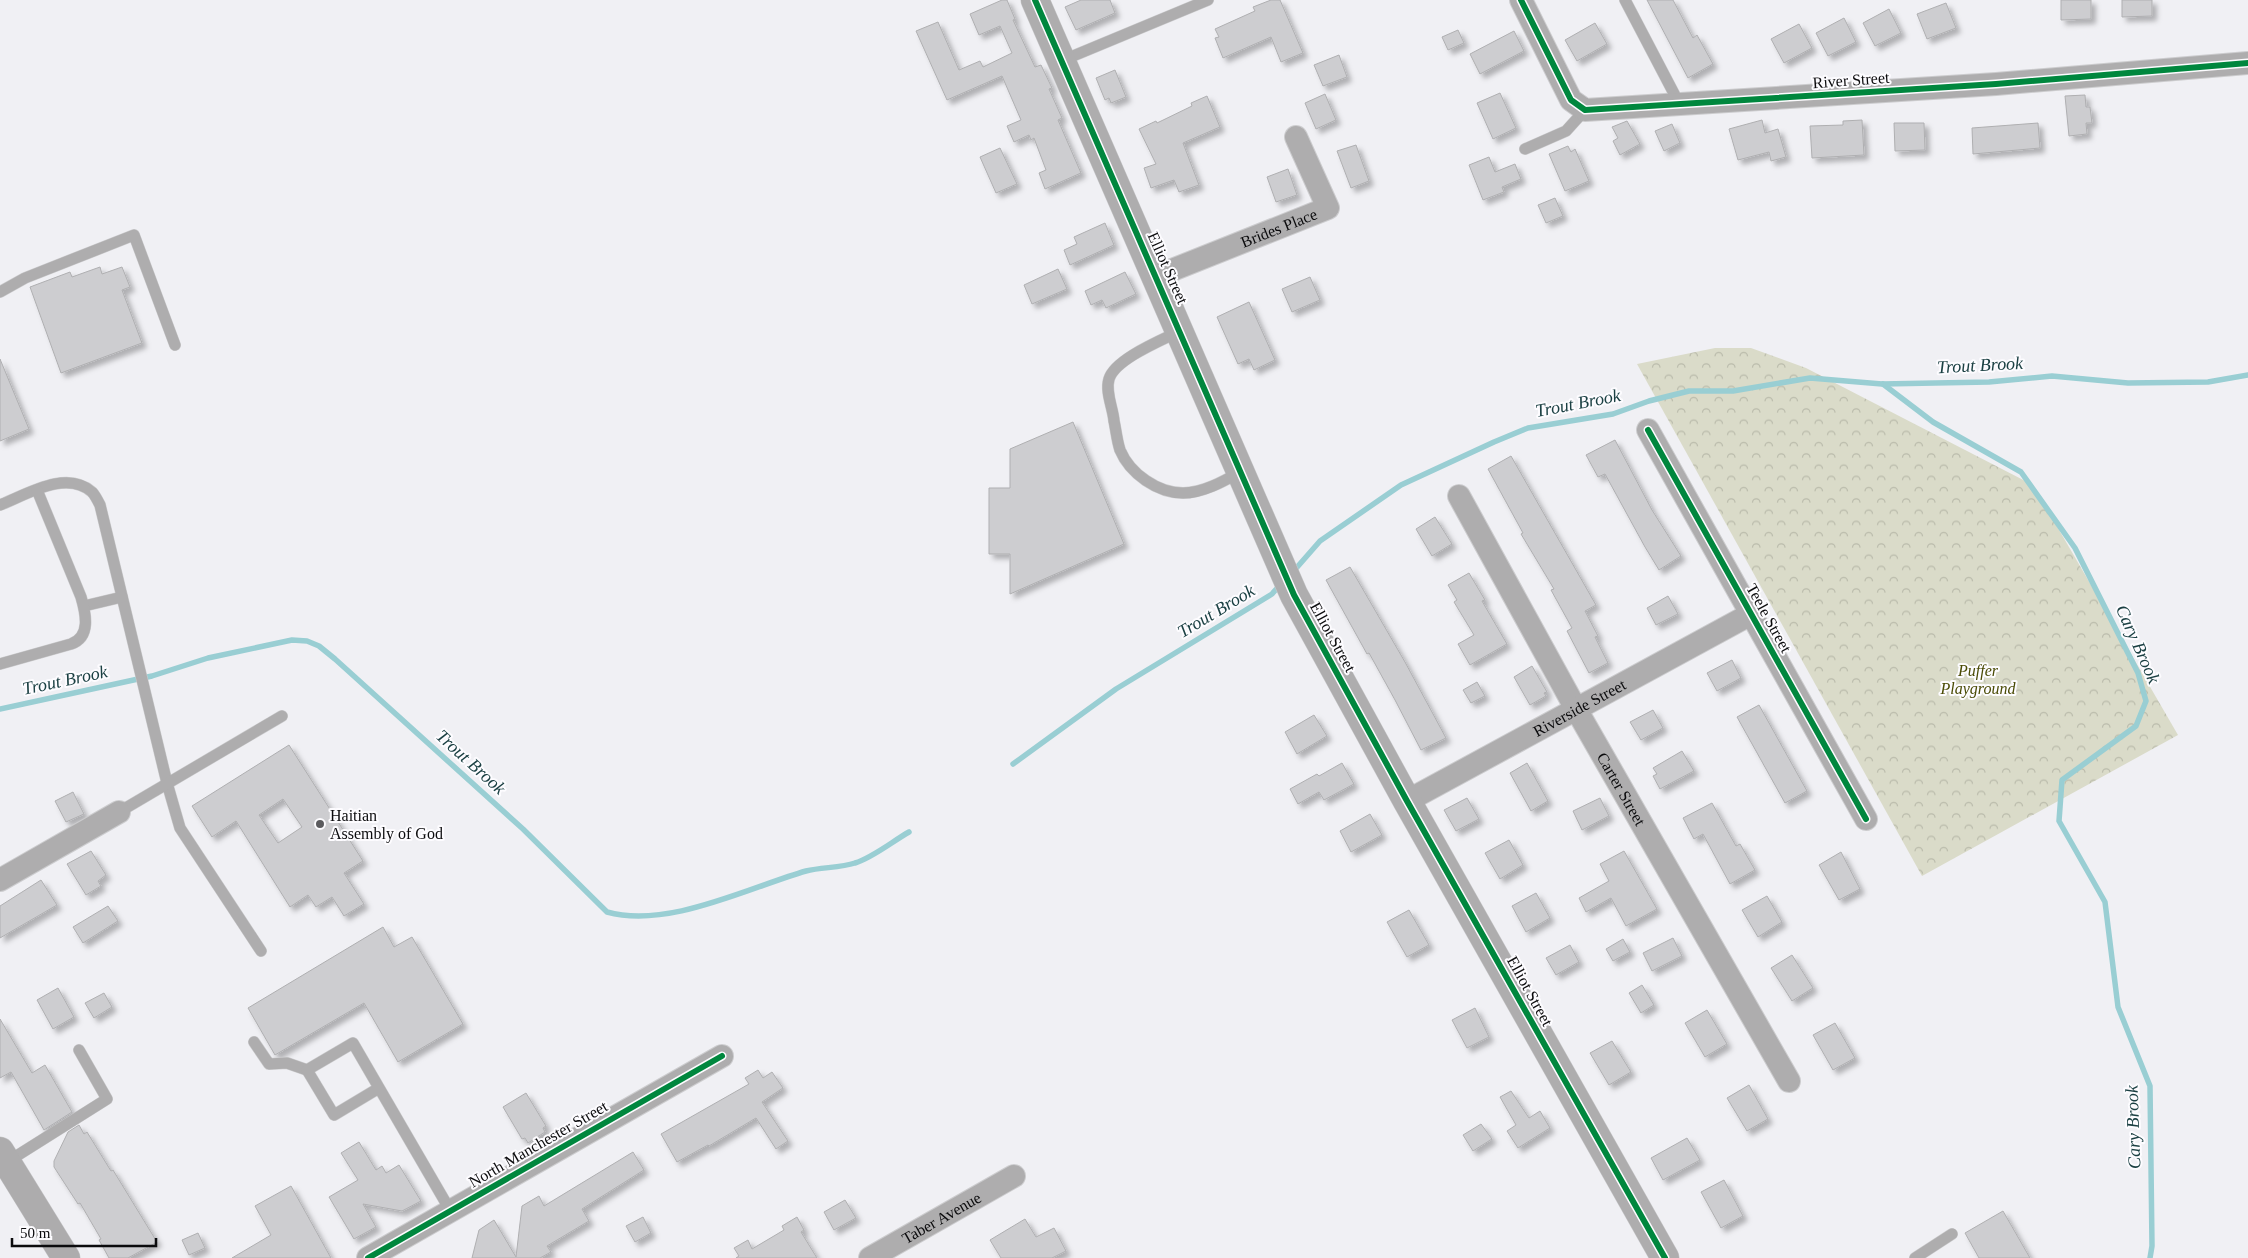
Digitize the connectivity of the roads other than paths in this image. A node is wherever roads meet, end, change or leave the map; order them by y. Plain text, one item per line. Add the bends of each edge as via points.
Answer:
1 (1035, 0) edge
2 (1208, 0) edge
3 (1520, 0) edge
4 (1625, 0) edge
5 (1061, 61) junction
6 (2248, 63) edge
7 (1680, 105) junction
8 (1585, 110) junction
9 (1296, 137) dead end
10 (1525, 149) dead end
11 (1157, 276) junction
12 (0, 292) edge
13 (1180, 331) junction
14 (175, 345) dead end
15 (1648, 430) dead end
16 (1241, 472) junction
17 (37, 490) junction
18 (1458, 496) dead end
19 (0, 505) edge
20 (122, 597) junction
21 (84, 606) junction
22 (1751, 614) junction
23 (0, 664) edge
24 (1576, 709) junction
25 (282, 716) dead end
26 (167, 783) junction
27 (1407, 801) junction
28 (119, 812) joint
29 (1866, 819) dead end
30 (0, 880) edge
31 (261, 951) dead end
32 (254, 1042) dead end
33 (78, 1050) dead end
34 (722, 1056) dead end
35 (307, 1070) junction
36 (1789, 1081) dead end
37 (379, 1088) junction
38 (3, 1156) edge
39 (1014, 1176) dead end
40 (450, 1210) junction
41 (1952, 1234) dead end
42 (66, 1258) edge
43 (368, 1258) edge
44 (870, 1258) edge
45 (1665, 1258) edge
46 (1915, 1258) edge

1 - 5 street, Elliot Street
2 - 5 lane
3 - 8 street via 1571,100
4 - 7 lane
5 - 11 street, Elliot Street
6 - 7 street, River Street via 2002,84
7 - 8 street, River Street
8 - 10 lane via 1566,131
9 - 11 street, Brides Place via 1328,208
11 - 13 street, Elliot Street
12 - 14 lane via 26,278 134,235
13 - 16 street, Elliot Street
13 - 16 lane via 1132,356 1118,366 1109,379 1120,450 1129,467 1163,489 1183,492 1201,489
15 - 22 street, Teele Street
16 - 27 street, Elliot Street via 1294,595
17 - 19 lane
17 - 20 lane via 65,483 80,485 92,493 100,505
17 - 21 lane
18 - 24 street, Carter Street
20 - 21 lane
20 - 26 lane
21 - 23 lane via 82,639
22 - 24 street, Riverside Street
22 - 29 street, Teele Street
24 - 27 street, Riverside Street
24 - 36 street, Carter Street
25 - 26 lane
26 - 28 lane
26 - 31 lane via 180,828
27 - 45 street, Elliot Street
28 - 30 street
32 - 35 lane via 269,1064 287,1063
33 - 38 lane via 107,1099
34 - 40 street, North Manchester Street
35 - 37 lane via 334,1115
35 - 37 lane via 353,1043
37 - 40 lane
38 - 42 main road
39 - 44 street, Taber Avenue
40 - 43 street, North Manchester Street
41 - 46 lane

